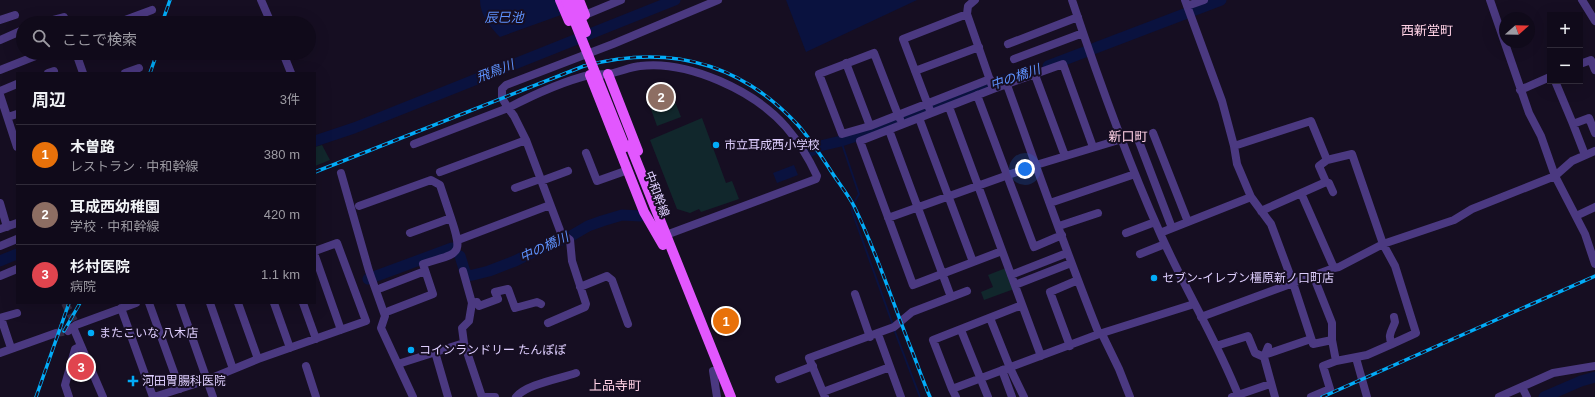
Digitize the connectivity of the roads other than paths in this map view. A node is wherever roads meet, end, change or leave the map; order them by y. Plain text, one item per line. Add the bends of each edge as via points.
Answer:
1 (261, 0) edge
2 (560, 0) edge
3 (566, 0) edge
4 (573, 0) edge
5 (579, 0) edge
6 (622, 0) edge
7 (718, 0) edge
8 (976, 0) edge
9 (980, 0) edge
10 (984, 0) edge
11 (1072, 0) edge
12 (1204, 0) edge
13 (1490, 0) edge
14 (1582, 0) edge
15 (1186, 3) edge
16 (152, 10) dead end
17 (967, 14) junction
18 (15, 15) dead end
19 (136, 16) edge
20 (267, 16) edge
21 (1078, 17) junction
22 (577, 18) junction
23 (0, 20) edge
24 (1595, 21) edge
25 (16, 33) edge
26 (1083, 33) junction
27 (0, 40) edge
28 (1008, 44) dead end
29 (979, 47) junction
30 (591, 52) junction
31 (1014, 59) dead end
32 (25, 60) edge
33 (78, 60) edge
34 (285, 60) edge
35 (846, 63) junction
36 (1583, 63) edge
37 (139, 68) dead end
38 (0, 70) edge
39 (1595, 70) edge
40 (915, 71) junction
41 (83, 72) edge
42 (128, 72) edge
43 (291, 72) edge
44 (608, 74) junction
45 (590, 75) junction
46 (1034, 75) junction
47 (1547, 78) edge
48 (16, 84) edge
49 (991, 84) junction
50 (1555, 84) edge
51 (1007, 85) junction
52 (1520, 90) junction
53 (0, 91) edge
54 (0, 95) edge
55 (977, 95) junction
56 (949, 106) junction
57 (2, 108) edge
58 (508, 108) junction
59 (929, 108) junction
60 (16, 114) edge
61 (1592, 116) edge
62 (8, 117) junction
63 (919, 118) junction
64 (900, 120) junction
65 (1573, 124) junction
66 (870, 126) junction
67 (889, 130) junction
68 (1153, 133) dead end
69 (1595, 133) edge
70 (1122, 139) junction
71 (1138, 139) dead end
72 (526, 140) junction
73 (16, 141) edge
74 (414, 144) dead end
75 (628, 146) junction
76 (1234, 146) junction
77 (1093, 147) junction
78 (1595, 151) edge
79 (586, 153) dead end
80 (1585, 155) junction
81 (1065, 156) junction
82 (1328, 160) junction
83 (1036, 165) junction
84 (628, 170) junction
85 (568, 171) dead end
86 (440, 172) dead end
87 (341, 173) dead end
88 (1135, 174) junction
89 (1008, 176) junction
90 (1555, 176) junction
91 (541, 180) junction
92 (1326, 182) junction
93 (978, 186) junction
94 (515, 188) dead end
95 (1333, 192) dead end
96 (1301, 193) junction
97 (948, 197) junction
98 (1250, 197) junction
99 (0, 203) edge
100 (1050, 203) junction
101 (550, 205) junction
102 (358, 206) dead end
103 (1595, 206) edge
104 (918, 207) junction
105 (1261, 211) junction
106 (1098, 213) dead end
107 (1576, 216) junction
108 (451, 218) junction
109 (888, 218) junction
110 (1155, 222) junction
111 (1188, 222) junction
112 (16, 224) edge
113 (1059, 226) junction
114 (4, 228) edge
115 (1172, 228) junction
116 (410, 233) dead end
117 (1126, 233) dead end
118 (1160, 233) junction
119 (666, 234) junction
120 (1062, 235) junction
121 (16, 239) edge
122 (458, 240) junction
123 (1165, 244) junction
124 (1383, 244) junction
125 (663, 245) junction
126 (0, 246) edge
127 (316, 251) edge
128 (1002, 251) junction
129 (1067, 253) junction
130 (1140, 254) dead end
131 (316, 259) edge
132 (973, 262) junction
133 (1071, 263) junction
134 (1040, 264) junction
135 (1595, 264) edge
136 (1334, 268) junction
137 (16, 269) edge
138 (463, 271) dead end
139 (425, 272) junction
140 (1043, 273) junction
141 (943, 274) junction
142 (1011, 275) junction
143 (0, 276) edge
144 (1313, 276) junction
145 (1078, 280) junction
146 (1293, 283) junction
147 (1015, 285) junction
148 (580, 287) junction
149 (381, 288) dead end
150 (967, 291) dead end
151 (855, 294) dead end
152 (951, 297) junction
153 (472, 303) junction
154 (149, 304) edge
155 (180, 304) edge
156 (210, 304) edge
157 (238, 304) edge
158 (274, 304) edge
159 (303, 304) edge
160 (541, 304) dead end
161 (1194, 304) junction
162 (1022, 305) junction
163 (122, 306) edge
164 (389, 311) dead end
165 (17, 313) dead end
166 (1201, 317) junction
167 (1394, 317) dead end
168 (1, 318) edge
169 (990, 318) junction
170 (548, 323) dead end
171 (628, 324) dead end
172 (341, 330) junction
173 (961, 330) junction
174 (56, 333) tunnel mouth
175 (878, 334) junction
176 (1100, 334) junction
177 (870, 337) junction
178 (316, 339) junction
179 (1311, 339) junction
180 (1332, 340) junction
181 (464, 343) junction
182 (1392, 344) junction
183 (81, 346) junction
184 (1070, 346) junction
185 (1216, 346) junction
186 (11, 348) junction
187 (290, 348) junction
188 (435, 352) junction
189 (0, 353) edge
190 (1266, 353) junction
191 (1041, 356) junction
192 (1356, 358) junction
193 (258, 359) junction
194 (1336, 361) junction
195 (398, 364) junction
196 (306, 366) dead end
197 (813, 366) junction
198 (1595, 366) edge
199 (890, 367) junction
200 (233, 369) junction
201 (1006, 369) junction
202 (713, 371) junction
203 (576, 374) dead end
204 (981, 378) junction
205 (780, 379) dead end
206 (207, 380) junction
207 (1270, 384) junction
208 (180, 389) junction
209 (952, 389) junction
210 (1524, 391) edge
211 (824, 394) edge
212 (1237, 396) edge
213 (68, 397) edge
214 (103, 397) edge
215 (157, 397) edge
216 (213, 397) edge
217 (316, 397) edge
218 (413, 397) edge
219 (448, 397) edge
220 (484, 397) edge
221 (495, 397) edge
222 (516, 397) edge
223 (718, 397) edge
224 (723, 397) edge
225 (731, 397) edge
226 (901, 397) edge
227 (956, 397) edge
228 (988, 397) edge
229 (1012, 397) edge
230 (1024, 397) edge
231 (1130, 397) edge
232 (1275, 397) edge
233 (1311, 397) edge
234 (1367, 397) edge
235 (1499, 397) edge

1 - 20 street
2 - 22 main road
3 - 75 main road, 中和幹線, bridge
4 - 75 main road, 中和幹線, bridge
5 - 22 main road
6 - 22 street
7 - 30 street
8 - 17 street via 968,6
9 - 10 street
11 - 21 street
12 - 15 street
13 - 52 street
14 - 24 street
15 - 76 street via 1216,84
16 - 19 street
17 - 29 street
17 - 40 street via 903,39
18 - 23 street
21 - 26 street
21 - 28 street
22 - 30 street
25 - 27 street
26 - 31 street
26 - 70 street
29 - 40 street
29 - 49 street
30 - 58 street via 506,85 502,89 502,98
32 - 38 street
33 - 41 street
34 - 43 street
35 - 64 street via 874,53
35 - 66 street
35 - 66 street via 819,74 820,80 842,134
36 - 39 street via 1591,60
37 - 42 street
40 - 59 street
44 - 45 street
44 - 119 main road via 666,221
44 - 119 street via 640,66 665,66 700,73 729,85 768,110 786,126 817,176 816,179
45 - 58 street via 537,94
45 - 84 main road
46 - 51 street
46 - 77 street via 1063,64
46 - 81 street
47 - 52 street
48 - 53 street
49 - 51 street
49 - 55 street
49 - 59 street
50 - 65 street
51 - 83 street
52 - 90 street via 1542,136
54 - 57 street
55 - 56 street
55 - 89 street
56 - 59 street
56 - 93 street
57 - 62 street
58 - 72 street
58 - 74 street
59 - 63 street
59 - 64 street
60 - 62 street
61 - 65 street
61 - 69 street
62 - 73 street
63 - 64 street
63 - 97 street
64 - 66 street
64 - 67 street
65 - 80 street
67 - 104 street
67 - 109 street via 860,141
68 - 111 street
70 - 77 street
70 - 88 street
71 - 115 street
72 - 86 street
72 - 91 street
75 - 119 main road, 中和幹線
75 - 125 main road, 中和幹線
76 - 82 street via 1311,121
76 - 98 street via 1237,164
77 - 81 street
78 - 80 street
79 - 84 street via 597,181
80 - 90 street via 1572,161
81 - 83 street
82 - 92 street via 1319,166
82 - 124 street via 1352,154
83 - 89 street
83 - 100 street
84 - 125 main road via 644,212
85 - 91 street
87 - 195 street via 369,271 385,316 381,328
88 - 100 street
88 - 110 street
89 - 93 street
89 - 120 street via 1034,247
90 - 107 street
90 - 124 street via 1472,209 1454,220
91 - 94 street
91 - 101 street
92 - 95 street
92 - 96 street
93 - 97 street
93 - 128 street
96 - 105 street
96 - 136 street
97 - 104 street
97 - 132 street
98 - 105 street
98 - 111 street
99 - 114 street
100 - 113 street
101 - 122 street
101 - 148 street via 561,234 568,239
102 - 108 street via 431,180 440,185
103 - 107 street
104 - 109 street
104 - 141 street
105 - 146 street via 1271,224
106 - 113 street
107 - 135 street
108 - 116 street
108 - 122 street
109 - 141 street via 913,285
110 - 117 street
110 - 118 street
111 - 115 street
112 - 114 street
113 - 120 street
115 - 118 street
118 - 123 street
119 - 225 main road, 中和幹線
120 - 129 street
121 - 126 street
122 - 139 street via 458,248 453,254 423,264
123 - 130 street
123 - 161 street
124 - 136 street
124 - 182 street via 1395,266 1416,333
125 - 202 main road, 中和幹線
127 - 172 street via 337,243 366,321
128 - 132 street
128 - 142 street
129 - 133 street
129 - 134 street
131 - 172 street
132 - 141 street
133 - 140 street
133 - 145 street
134 - 140 street
134 - 142 street
136 - 144 street
137 - 143 street
138 - 153 street
139 - 149 street
139 - 164 street via 433,294
140 - 147 street
141 - 152 street
142 - 147 street
144 - 146 street
144 - 180 street via 1332,323
145 - 176 street
145 - 184 street via 1050,292
146 - 166 street
146 - 179 street
147 - 162 street
148 - 170 street via 585,308
148 - 171 street via 607,276 612,280
150 - 152 street
151 - 177 street
152 - 175 street via 912,312 894,327
153 - 160 street via 477,302 479,306 498,298 496,292 508,289 516,308 537,302
153 - 181 street via 469,321 462,328
154 - 208 street
155 - 206 street
156 - 200 street
157 - 193 street
158 - 187 street
159 - 178 street
161 - 166 street
161 - 176 street
162 - 169 street
162 - 191 street
163 - 183 street via 73,326
163 - 215 street
165 - 168 street
166 - 185 street
167 - 182 street via 1395,322 1389,334
168 - 186 street
169 - 173 street
169 - 201 street
172 - 178 street
173 - 204 street
173 - 209 street via 933,340
174 - 186 street
175 - 177 street
175 - 199 street
176 - 184 street
176 - 231 street via 1119,369
177 - 197 street via 809,358
178 - 187 street
179 - 180 street via 1313,344
179 - 190 street
180 - 194 street
181 - 188 street
181 - 220 street
182 - 192 street via 1367,356
183 - 213 street via 75,349 64,385
183 - 214 street
184 - 191 street
185 - 190 street via 1248,336 1255,353
185 - 212 street
186 - 189 street
187 - 193 street
188 - 195 street
188 - 219 street
190 - 207 street
191 - 201 street
192 - 194 street
192 - 234 street
193 - 200 street
194 - 233 street via 1323,366 1330,388
195 - 218 street
196 - 217 street
197 - 205 street
197 - 211 street
198 - 210 street via 1553,373
199 - 211 street
199 - 226 street
200 - 206 street
201 - 204 street
201 - 229 street
201 - 230 street
202 - 223 street
202 - 224 main road, 中和幹線
203 - 222 street via 530,388 520,392
204 - 209 street
204 - 228 street
206 - 208 street
206 - 216 street
207 - 212 street
207 - 232 street
208 - 215 street
209 - 227 street
210 - 235 street
220 - 221 street

